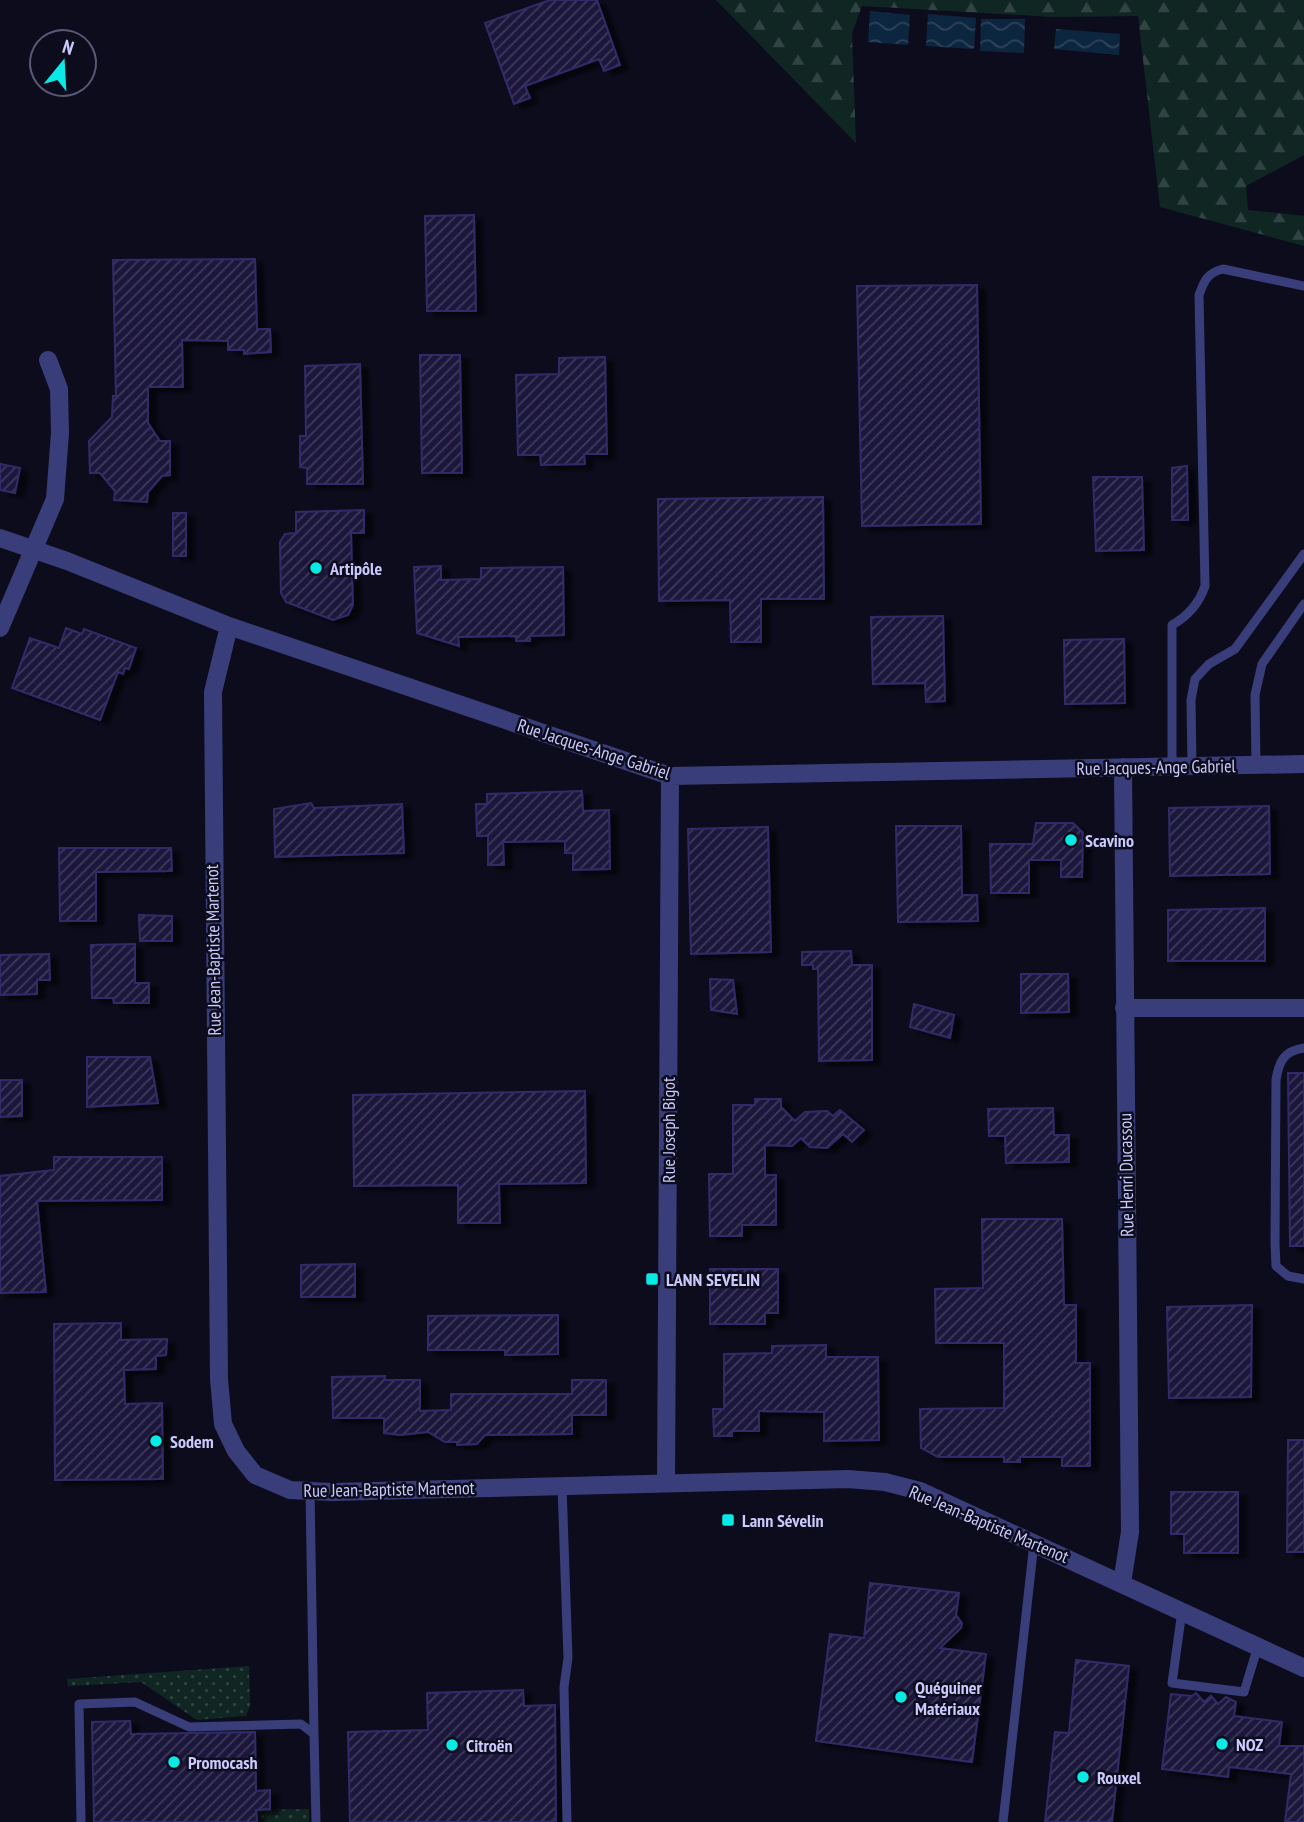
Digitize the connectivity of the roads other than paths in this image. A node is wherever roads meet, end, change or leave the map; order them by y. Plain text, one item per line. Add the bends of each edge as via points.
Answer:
1 (1304, 286) edge
2 (48, 360) dead end
3 (0, 538) edge
4 (35, 550) junction
5 (1304, 554) edge
6 (1304, 604) edge
7 (229, 626) junction
8 (0, 628) edge
9 (1304, 764) edge
10 (1256, 765) junction
11 (1172, 766) junction
12 (1192, 766) junction
13 (1123, 767) junction
14 (670, 776) junction
15 (1124, 1008) junction
16 (1304, 1008) edge
17 (1304, 1048) edge
18 (1304, 1279) edge
19 (666, 1483) junction
20 (562, 1486) junction
21 (310, 1491) junction
22 (1034, 1543) junction
23 (1122, 1583) junction
24 (1182, 1611) junction
25 (1258, 1646) junction
26 (1304, 1668) edge
27 (314, 1734) junction
28 (81, 1822) edge
29 (316, 1822) edge
30 (567, 1822) edge
31 (1003, 1822) edge

1 - 11 lane via 1223,269 1212,271 1199,295 1205,586 1201,599 1172,625
2 - 4 street via 59,388 59,446 55,499
3 - 4 street, Rue Jacques-Ange Gabriel
4 - 7 street, Rue Jacques-Ange Gabriel
4 - 8 street
5 - 12 lane via 1235,649 1209,664 1195,679
6 - 10 lane via 1262,664 1255,695
7 - 14 street, Rue Jacques-Ange Gabriel
7 - 21 street, Rue Jean-Baptiste Martenot via 213,691 215,1140 223,1424 255,1475 290,1490
9 - 10 street, Rue Jacques-Ange Gabriel
10 - 12 street, Rue Jacques-Ange Gabriel
11 - 12 street, Rue Jacques-Ange Gabriel
11 - 13 street, Rue Jacques-Ange Gabriel
13 - 14 street, Rue Jacques-Ange Gabriel
13 - 15 street, Rue Henri Ducassou
14 - 19 street, Rue Joseph Bigot
15 - 16 street
15 - 23 street, Rue Henri Ducassou via 1130,1532
17 - 18 lane via 1287,1053 1279,1062 1276,1080 1275,1244 1276,1266 1288,1276
19 - 20 street, Rue Jean-Baptiste Martenot
19 - 22 street, Rue Jean-Baptiste Martenot via 885,1482 920,1491
20 - 21 street, Rue Jean-Baptiste Martenot
20 - 30 lane
21 - 27 lane
22 - 23 street, Rue Jean-Baptiste Martenot
22 - 31 lane
23 - 24 street, Rue Jean-Baptiste Martenot
24 - 25 street, Rue Jean-Baptiste Martenot
24 - 25 lane via 1172,1683 1244,1692
25 - 26 street, Rue Jean-Baptiste Martenot
27 - 28 lane via 301,1724 189,1727 135,1702 79,1704
27 - 29 lane

